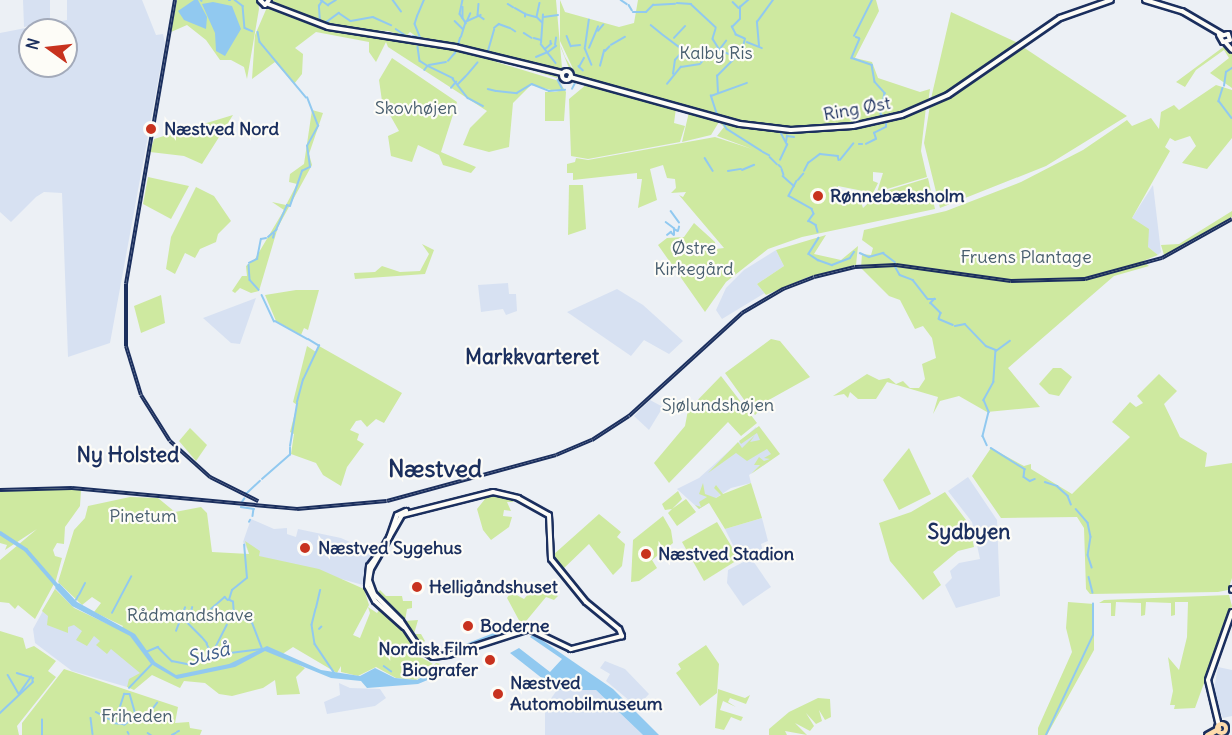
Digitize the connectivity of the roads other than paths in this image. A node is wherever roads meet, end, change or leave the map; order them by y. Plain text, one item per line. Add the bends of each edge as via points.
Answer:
1 (260, 0) edge
2 (1111, 0) edge
3 (1145, 0) edge
4 (269, 2) edge
5 (1222, 36) junction
6 (1230, 37) edge
7 (1232, 49) edge
8 (416, 510) junction
9 (397, 521) junction
10 (379, 555) junction
11 (384, 607) junction
12 (1232, 612) edge
13 (407, 630) junction
14 (1224, 727) edge
15 (1207, 735) edge

1 - 4 main road via 262,4
2 - 4 main road, Ring Øst via 1060,18 988,71 930,104 853,126 808,130 756,126 455,47 328,27
3 - 5 main road via 1175,8
5 - 6 main road
5 - 6 main road
6 - 7 main road
8 - 9 main road
8 - 9 main road via 408,510
8 - 13 main road via 486,492 518,498 550,517 550,554 582,597 604,621 620,629 622,636 571,649 540,632 525,630 448,655 426,654
9 - 10 main road
9 - 10 main road
10 - 11 main road via 369,580
10 - 11 main road via 366,576 373,598
11 - 13 main road
11 - 13 main road
12 - 14 main road via 1208,680 1216,713
14 - 15 main road

